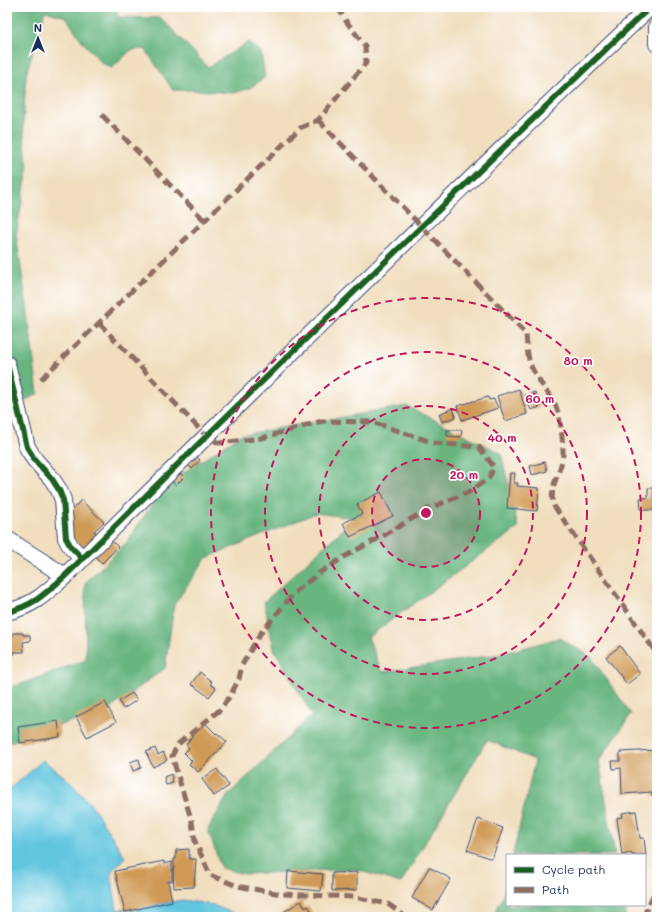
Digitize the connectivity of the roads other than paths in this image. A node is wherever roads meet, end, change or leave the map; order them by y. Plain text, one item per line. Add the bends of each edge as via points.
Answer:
1 (650, 7) edge
2 (657, 26) edge
3 (657, 44) edge
4 (7, 364) edge
5 (7, 539) edge
6 (83, 559) junction
7 (65, 576) junction
8 (7, 612) edge

1 - 6 street via 421,226
2 - 3 street
4 - 6 street via 27,447 59,490 63,500 66,538
5 - 7 street
6 - 7 street
7 - 8 street via 22,609

